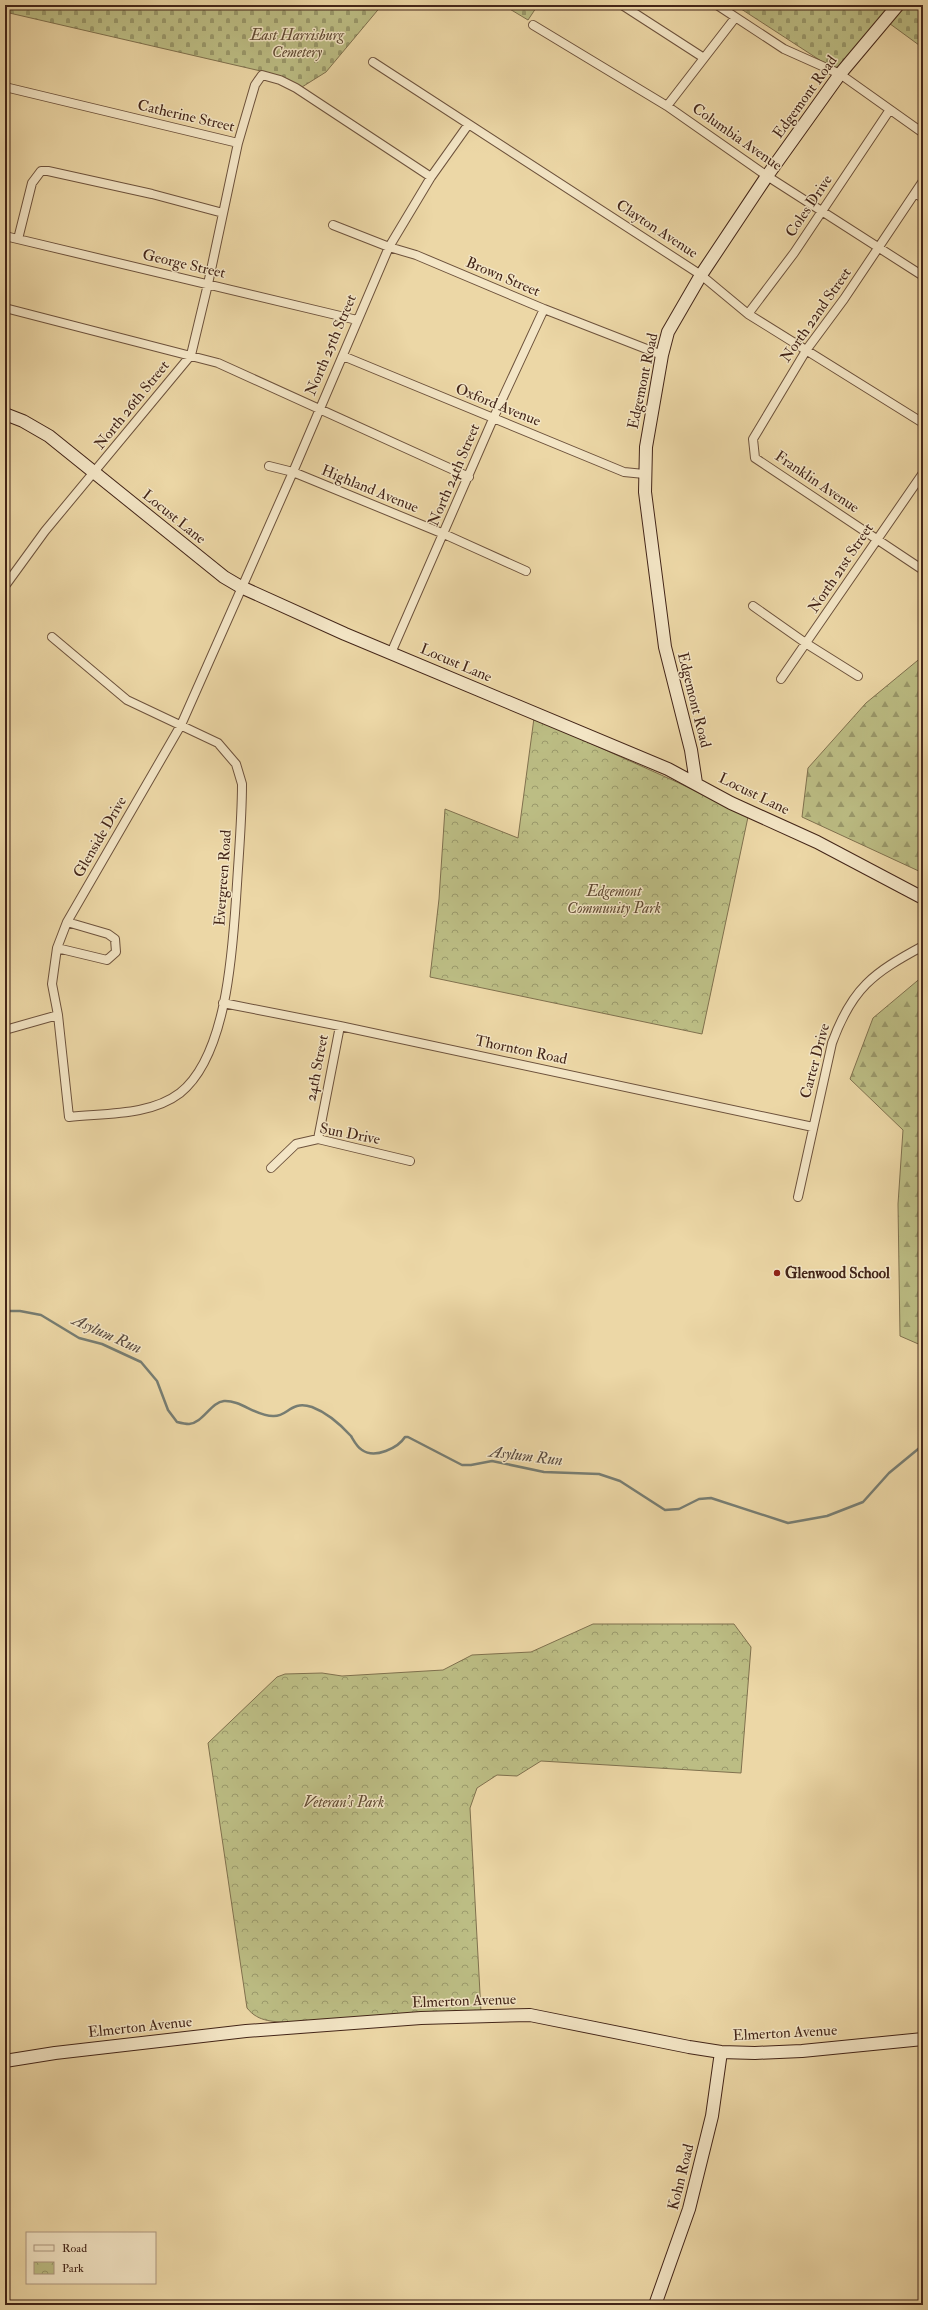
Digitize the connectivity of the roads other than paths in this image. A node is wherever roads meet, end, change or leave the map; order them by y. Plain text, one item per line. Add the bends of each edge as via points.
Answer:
1 (622, 5) edge
2 (717, 5) edge
3 (898, 5) edge
4 (734, 18) junction
5 (533, 25) dead end
6 (704, 58) junction
7 (372, 62) dead end
8 (840, 74) junction
9 (5, 87) edge
10 (667, 106) junction
11 (889, 111) junction
12 (468, 125) junction
13 (923, 133) edge
14 (238, 143) junction
15 (767, 176) junction
16 (431, 177) junction
17 (923, 181) edge
18 (915, 193) junction
19 (923, 198) edge
20 (823, 212) junction
21 (223, 214) junction
22 (333, 225) dead end
23 (5, 236) edge
24 (18, 239) junction
25 (390, 247) junction
26 (880, 247) junction
27 (701, 275) junction
28 (923, 276) edge
29 (208, 284) junction
30 (5, 308) edge
31 (544, 309) junction
32 (748, 314) junction
33 (357, 320) junction
34 (807, 349) junction
35 (191, 355) junction
36 (343, 356) junction
37 (662, 356) junction
38 (318, 410) junction
39 (5, 414) edge
40 (493, 419) junction
41 (923, 423) edge
42 (755, 458) joint
43 (268, 466) dead end
44 (293, 472) junction
45 (94, 473) junction
46 (923, 473) edge
47 (644, 474) junction
48 (469, 477) junction
49 (444, 534) junction
50 (877, 540) junction
51 (923, 570) edge
52 (526, 571) dead end
53 (8, 577) edge
54 (5, 586) edge
55 (241, 587) junction
56 (753, 606) dead end
57 (52, 637) dead end
58 (807, 644) junction
59 (392, 653) junction
60 (858, 676) dead end
61 (781, 679) dead end
62 (181, 725) junction
63 (696, 783) junction
64 (923, 898) edge
65 (67, 922) junction
66 (923, 946) edge
67 (57, 948) junction
68 (223, 1003) junction
69 (58, 1015) junction
70 (340, 1026) junction
71 (5, 1030) edge
72 (68, 1117) joint
73 (813, 1127) junction
74 (318, 1139) junction
75 (410, 1161) dead end
76 (271, 1168) dead end
77 (798, 1197) dead end
78 (923, 2039) edge
79 (721, 2052) junction
80 (5, 2060) edge
81 (656, 2305) edge

1 - 6 street
2 - 4 street
3 - 8 street, Edgemont Road
4 - 6 street
4 - 8 street via 784,49
5 - 10 street, Columbia Avenue
6 - 10 street
7 - 12 street, Clayton Avenue
8 - 11 street
8 - 15 street, Edgemont Road
9 - 14 street, Catherine Street
10 - 15 street, Columbia Avenue
11 - 13 street
11 - 20 street, Coles Drive
12 - 16 street, North 25th Street
12 - 27 street, Clayton Avenue
14 - 16 street, Catherine Street via 255,85 262,75 296,88
14 - 21 street, North 26th Street
15 - 20 street, Columbia Avenue
15 - 27 street, Edgemont Road
16 - 25 street, North 25th Street
17 - 18 street, North 22nd Street
18 - 19 street
18 - 26 street, North 22nd Street
20 - 26 street, Columbia Avenue
20 - 32 street, Coles Drive
21 - 24 street via 152,194 41,171 32,183
21 - 29 street, North 26th Street
22 - 25 street, Brown Street
23 - 24 street, George Street
24 - 29 street, George Street
25 - 31 street, Brown Street via 416,254
25 - 33 street, North 25th Street
26 - 28 street, Columbia Avenue
26 - 34 street, North 22nd Street
27 - 32 street, Clayton Avenue
27 - 37 street, Edgemont Road via 668,332
29 - 33 street, George Street
29 - 35 street, North 26th Street
30 - 35 street
31 - 37 street, Brown Street
31 - 40 street, North 24th Street
32 - 34 street, Clayton Avenue
33 - 36 street, North 25th Street
34 - 41 street, Clayton Avenue
34 - 42 street, North 22nd Street via 752,438
35 - 38 street via 218,363
35 - 45 street, North 26th Street
36 - 38 street, North 25th Street
36 - 40 street, Oxford Avenue
37 - 47 street, Edgemont Road via 646,447
38 - 44 street, North 25th Street
38 - 48 street
39 - 45 street, Locust Lane via 50,436
40 - 47 street, Oxford Avenue via 624,472
40 - 48 street, North 24th Street
42 - 50 street, Franklin Avenue
43 - 44 street, Highland Avenue
44 - 49 street, Highland Avenue
44 - 55 street, North 25th Street
45 - 53 street, North 26th Street
45 - 55 street, Locust Lane via 224,577
46 - 50 street, North 21st Street
47 - 63 street, Edgemont Road via 665,647 691,750
48 - 49 street, North 24th Street
49 - 52 street, Highland Avenue
49 - 59 street, North 24th Street
50 - 51 street, Franklin Avenue
50 - 58 street, North 21st Street
53 - 54 street, North 26th Street
55 - 59 street, Locust Lane
55 - 62 street, Glenside Drive
56 - 58 street
57 - 62 street, Evergreen Road via 127,700
58 - 60 street
58 - 61 street, North 21st Street
59 - 63 street, Locust Lane
62 - 65 street, Glenside Drive
62 - 68 street, Evergreen Road via 218,743 236,764 242,784 232,956
63 - 64 street, Locust Lane via 731,803 817,842
65 - 67 street, Glenside Drive
65 - 67 street via 108,934 115,939 116,952 107,960
66 - 73 street, Carter Drive via 873,976 849,1004 832,1043
67 - 69 street, Glenside Drive via 52,984
68 - 70 street, Thornton Road
68 - 72 street, Evergreen Road via 207,1056 196,1078 179,1093 158,1106
69 - 71 street
69 - 72 street, Glenside Drive
70 - 73 street, Thornton Road
70 - 74 street, 24th Street
73 - 77 street, Carter Drive
74 - 75 street, Sun Drive
74 - 76 street, Sun Drive via 296,1144
78 - 79 street, Elmerton Avenue via 802,2050
79 - 80 street, Elmerton Avenue via 530,2015 421,2018 246,2031
79 - 81 street, Kohn Road via 712,2116 689,2209

